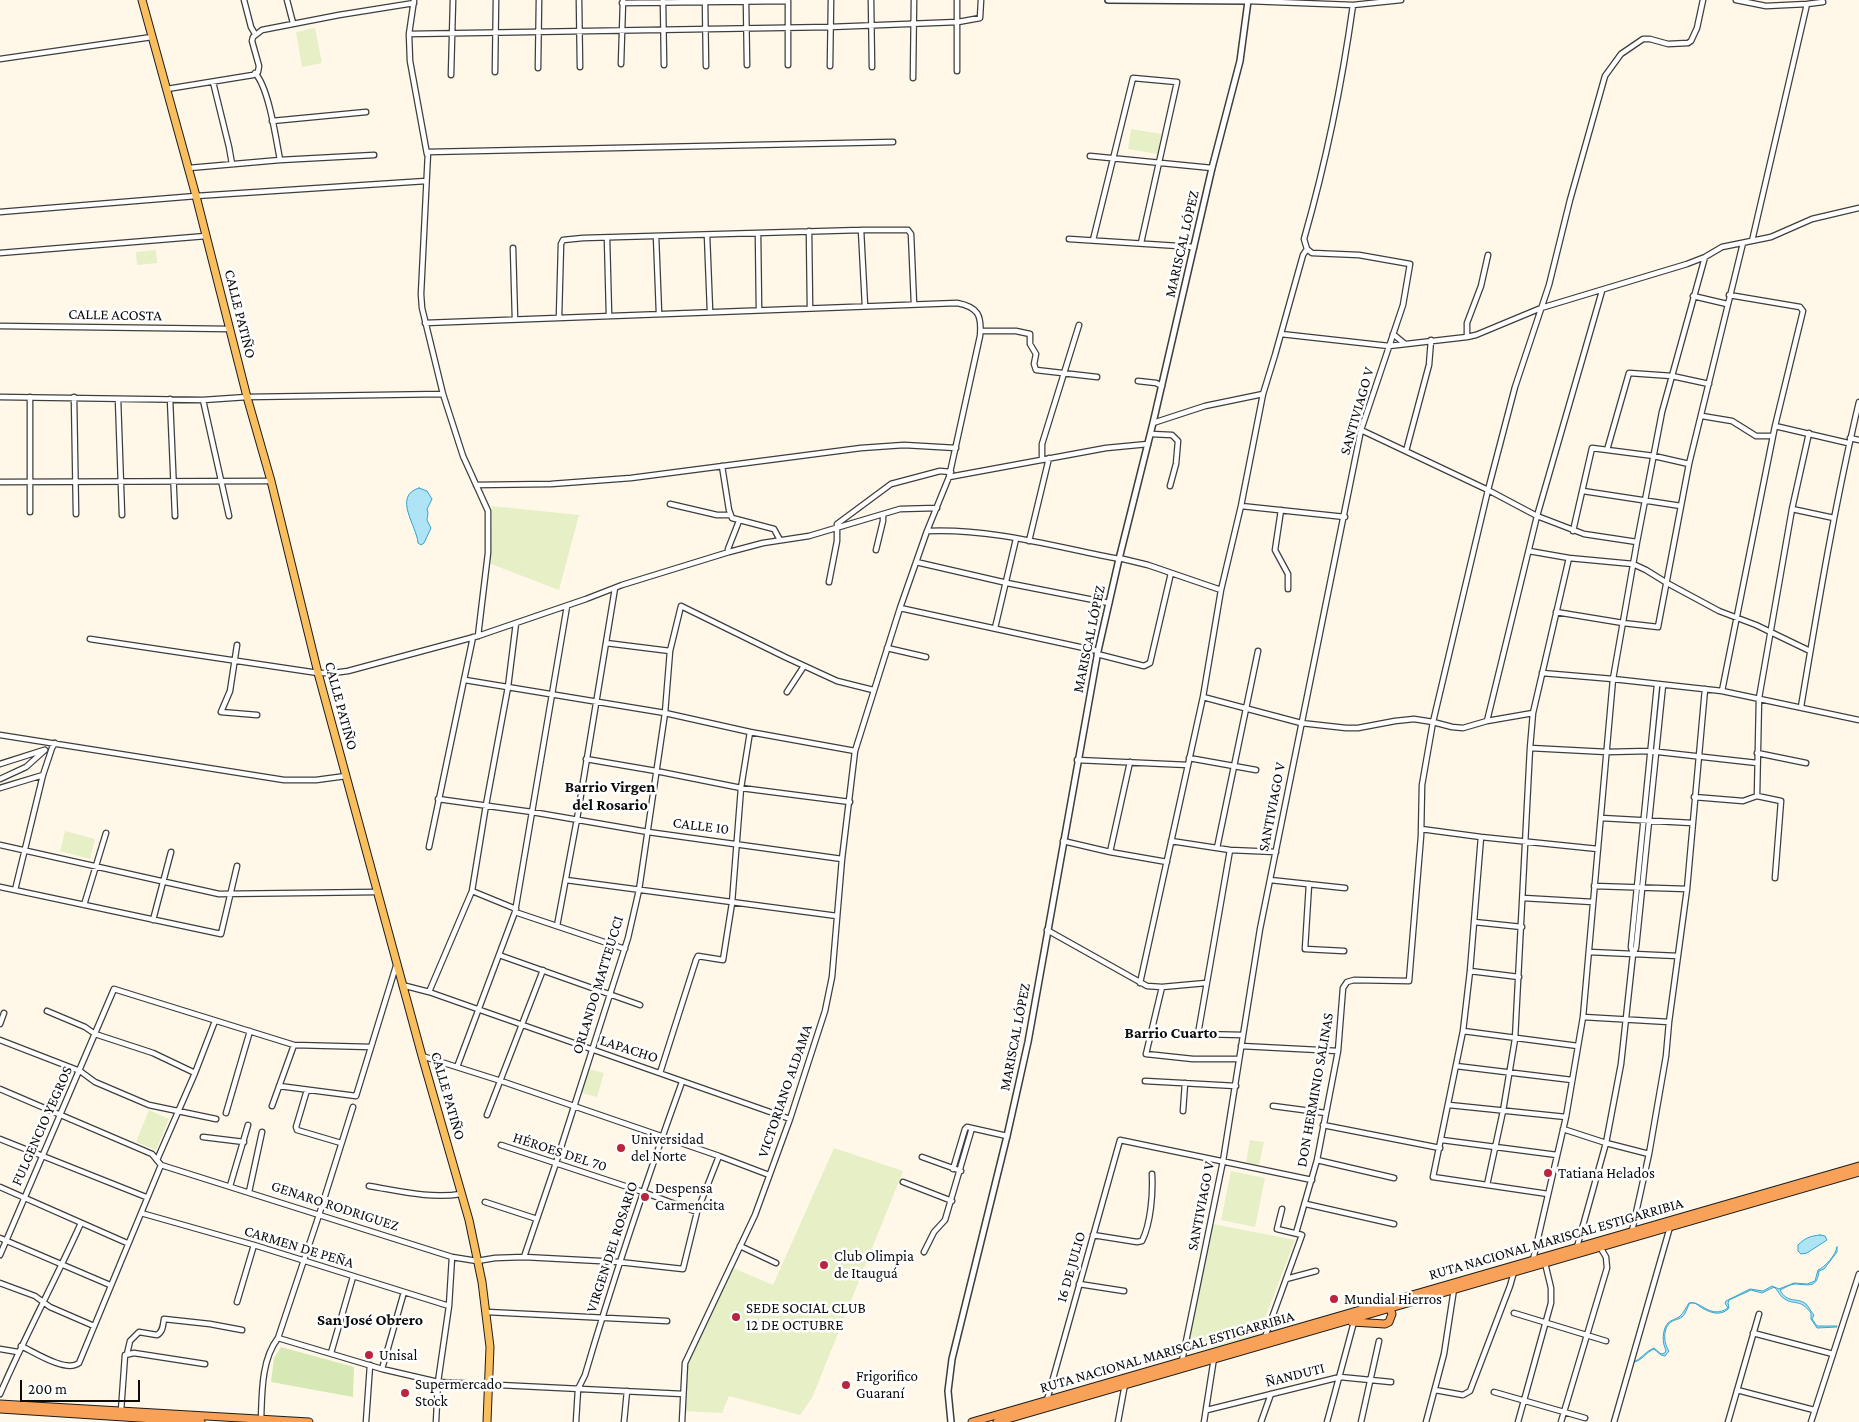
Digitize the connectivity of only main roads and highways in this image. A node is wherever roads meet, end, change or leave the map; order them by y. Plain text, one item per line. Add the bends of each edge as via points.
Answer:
1 (142, 0) edge
2 (1859, 1166) edge
3 (1859, 1172) edge
4 (1388, 1306) junction
5 (1344, 1321) junction
6 (0, 1404) edge
7 (0, 1409) edge
8 (123, 1417) edge
9 (261, 1420) edge
10 (192, 1422) edge
11 (201, 1422) edge
12 (309, 1422) edge
13 (487, 1422) edge
14 (972, 1422) edge
15 (997, 1422) edge

1 - 13 main road, CALLE PATIÑO via 271,481 318,673 461,1194 477,1261 490,1347
2 - 4 highway, RUTA NACIONAL MARISCAL ESTIGARRIBIA via 1533,1260
3 - 4 highway, RUTA NACIONAL MARISCAL ESTIGARRIBIA
4 - 5 highway, RUTA NACIONAL MARISCAL ESTIGARRIBIA
4 - 5 highway via 1391,1318 1384,1324
4 - 14 highway, RUTA NACIONAL MARISCAL ESTIGARRIBIA via 1265,1337
5 - 15 highway, RUTA NACIONAL MARISCAL ESTIGARRIBIA
6 - 8 highway
7 - 8 highway
8 - 9 highway
8 - 10 highway
9 - 12 highway
10 - 11 highway

